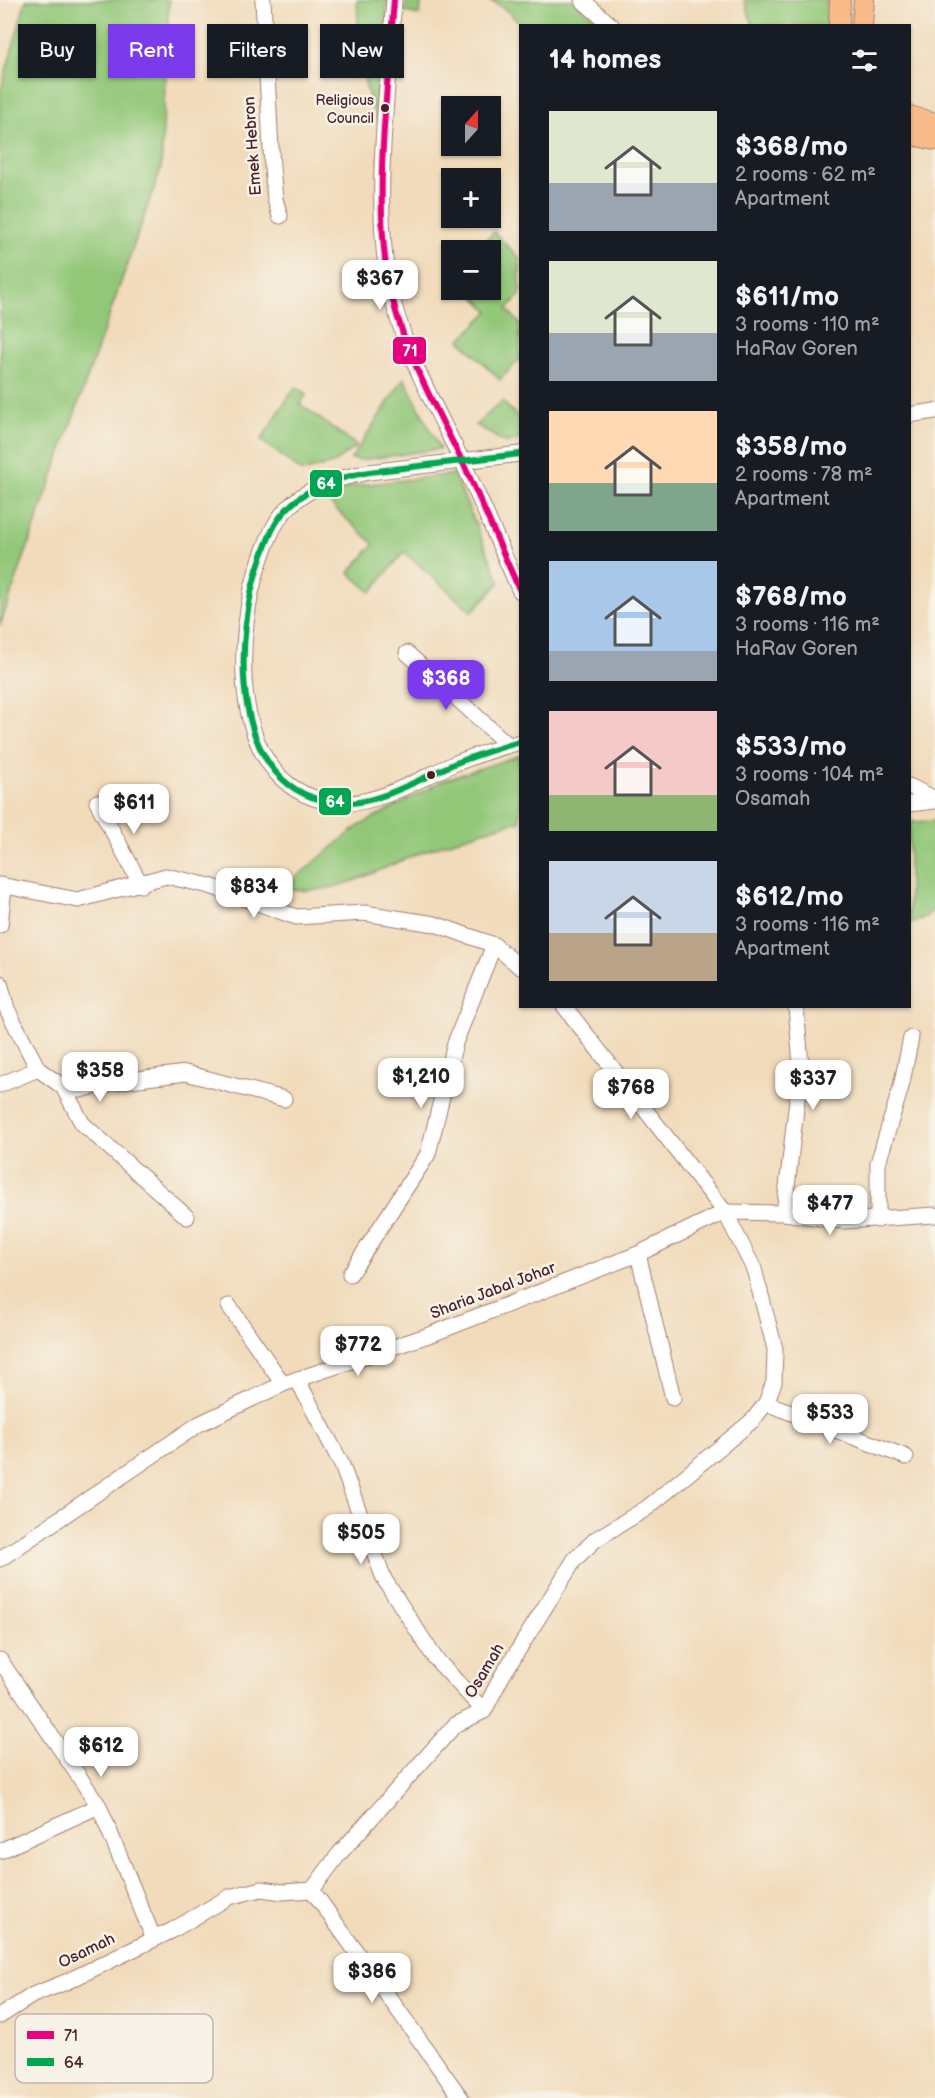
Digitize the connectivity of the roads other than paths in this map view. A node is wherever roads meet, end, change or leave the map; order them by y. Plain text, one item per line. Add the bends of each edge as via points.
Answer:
1 (263, 0) edge
2 (394, 0) edge
3 (582, 0) edge
4 (840, 0) edge
5 (864, 0) edge
6 (610, 24) edge
7 (839, 24) edge
8 (862, 24) edge
9 (911, 117) edge
10 (935, 123) edge
11 (911, 134) edge
12 (935, 140) edge
13 (280, 216) dead end
14 (935, 411) edge
15 (911, 415) edge
16 (519, 454) edge
17 (462, 461) junction
18 (519, 589) edge
19 (407, 652) dead end
20 (514, 744) edge
21 (911, 787) edge
22 (935, 800) edge
23 (97, 802) dead end
24 (911, 804) edge
25 (141, 885) junction
26 (2, 886) edge
27 (0, 925) edge
28 (494, 945) junction
29 (519, 966) edge
30 (0, 983) edge
31 (566, 1008) edge
32 (796, 1008) edge
33 (910, 1038) dead end
34 (38, 1069) junction
35 (0, 1085) edge
36 (63, 1087) junction
37 (284, 1099) dead end
38 (725, 1212) junction
39 (784, 1213) junction
40 (935, 1215) edge
41 (187, 1216) dead end
42 (878, 1220) junction
43 (638, 1254) junction
44 (350, 1274) dead end
45 (230, 1306) dead end
46 (290, 1381) junction
47 (673, 1398) dead end
48 (766, 1403) junction
49 (906, 1457) dead end
50 (0, 1559) edge
51 (0, 1660) edge
52 (484, 1711) junction
53 (99, 1806) junction
54 (0, 1851) edge
55 (312, 1890) junction
56 (171, 1930) junction
57 (0, 2016) edge
58 (461, 2098) edge

1 - 13 street, Emek Hebron via 272,167
2 - 17 street via 383,185 387,273 423,383
3 - 6 street
4 - 7 main road
5 - 8 main road
9 - 10 main road
11 - 12 main road
14 - 15 street
16 - 17 street
17 - 18 street
17 - 20 street via 347,476 303,493 283,512 254,576 247,608 244,669 248,712 260,747 278,775 308,795 341,804 375,798
19 - 20 street
21 - 22 street
22 - 24 street
23 - 25 street
25 - 26 street via 78,900
25 - 28 street via 166,876 210,886 296,917 364,913 435,924
26 - 27 street
28 - 29 street
28 - 44 street via 455,1043 428,1154
30 - 34 street via 7,1009
31 - 38 street, Osamah
32 - 39 street via 801,1065
33 - 42 street via 901,1087 878,1163
34 - 35 street
34 - 36 street
36 - 37 street via 80,1090 186,1073
36 - 41 street via 82,1123
38 - 39 street, Sharia Jabal Johar
38 - 43 street, Sharia Jabal Johar
38 - 48 street, Osamah via 754,1269 775,1348 774,1382
39 - 42 street, Sharia Jabal Johar via 843,1221
40 - 42 street, Sharia Jabal Johar
43 - 46 street, Sharia Jabal Johar via 432,1334
43 - 47 street
45 - 46 street
46 - 50 street, Sharia Jabal Johar via 199,1424
46 - 52 street via 341,1463 384,1579 435,1658
48 - 49 street
48 - 52 street, Osamah via 744,1428 647,1508 596,1539 575,1559
51 - 53 street
52 - 55 street, Osamah via 455,1725 339,1854
53 - 54 street
53 - 56 street via 153,1937
55 - 56 street, Osamah via 283,1893 261,1889 239,1893
55 - 58 street
56 - 57 street, Osamah via 33,1995

